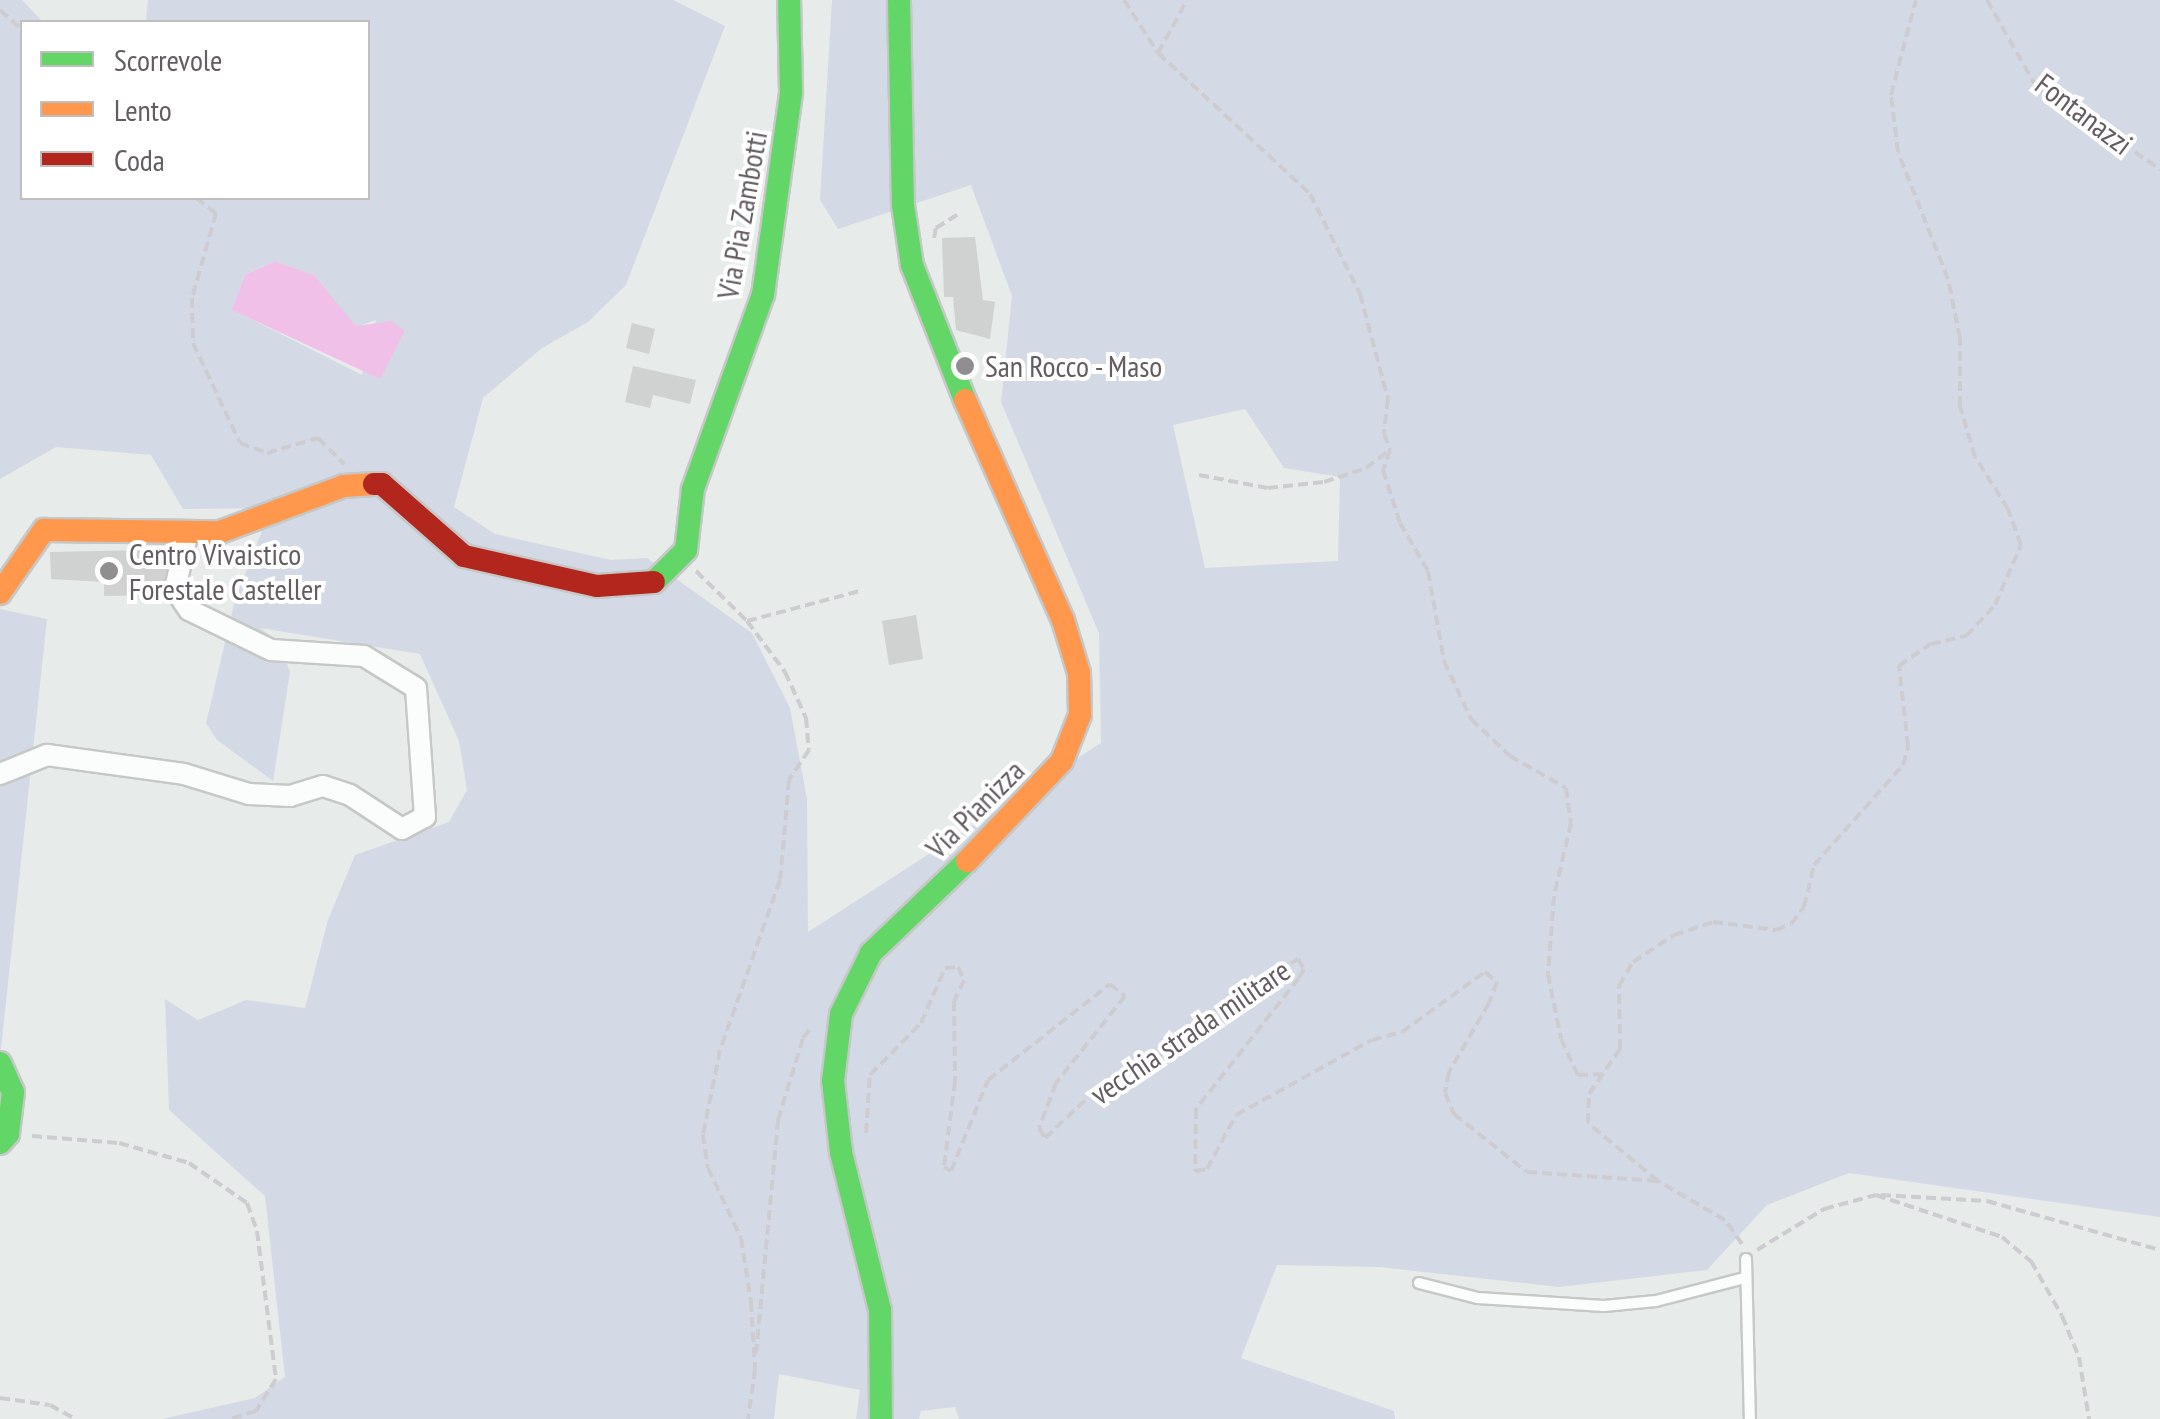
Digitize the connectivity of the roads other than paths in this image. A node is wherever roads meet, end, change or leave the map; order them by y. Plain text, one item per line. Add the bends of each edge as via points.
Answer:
1 (788, 0) edge
2 (899, 0) edge
3 (187, 535) junction
4 (0, 594) edge
5 (0, 774) edge
6 (0, 1063) edge
7 (4, 1138) edge
8 (1746, 1259) road end
9 (1744, 1278) junction
10 (1419, 1283) dead end
11 (881, 1419) edge
12 (1750, 1419) edge

1 - 3 main road, Via Pia Zambotti via 791,92 763,295 692,489 686,550 658,582 620,588 464,556 382,484 344,486 220,532
2 - 11 main road, Via Pianizza via 903,205 912,265 1063,620 1080,673 1080,715 1062,761 1037,794 870,953 841,1014 833,1081 841,1152 880,1310
3 - 4 main road via 44,530
3 - 5 street via 175,589 189,610 271,650 364,656 416,688 425,817 402,829 350,795 323,786 290,796 249,794 184,774 47,755
6 - 7 main road via 13,1092
8 - 9 lane
9 - 10 lane via 1656,1302 1604,1306 1478,1298
9 - 12 lane

